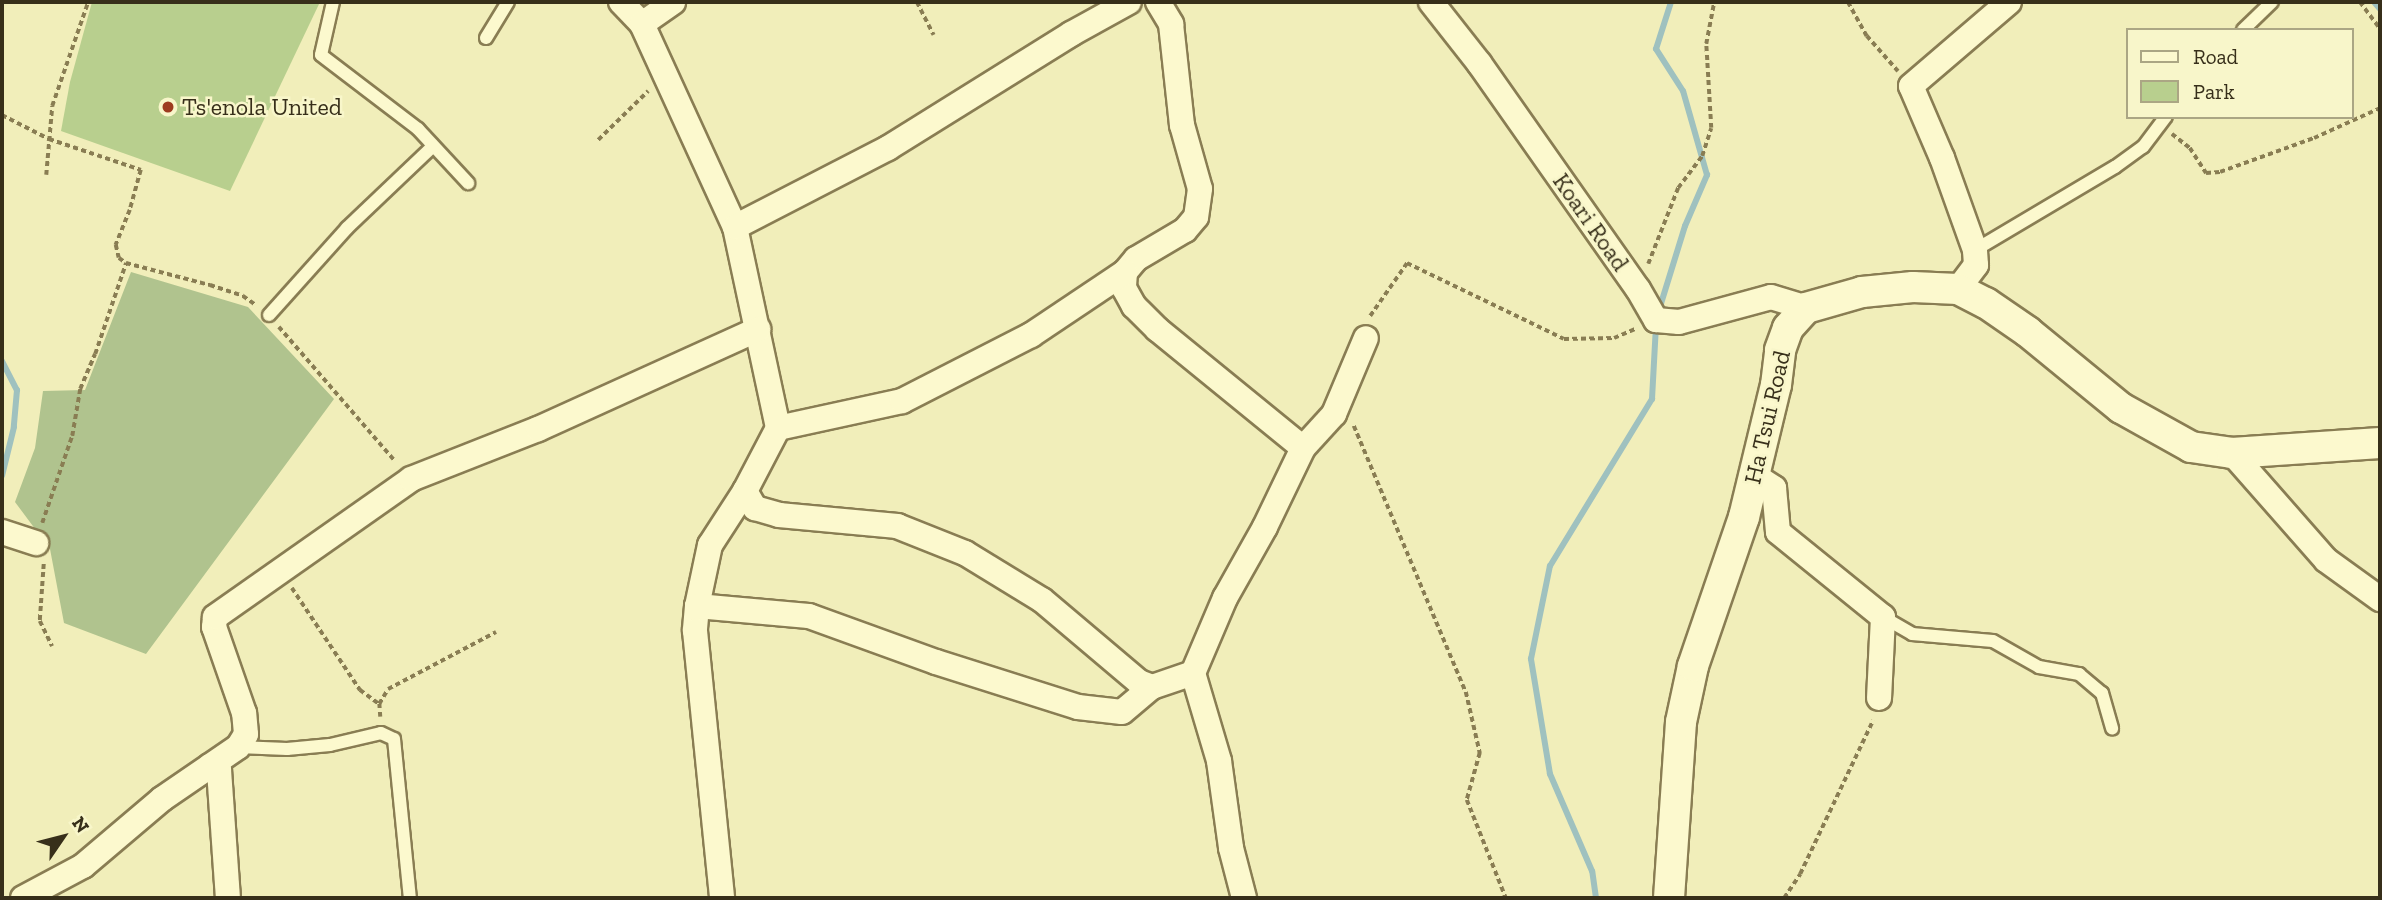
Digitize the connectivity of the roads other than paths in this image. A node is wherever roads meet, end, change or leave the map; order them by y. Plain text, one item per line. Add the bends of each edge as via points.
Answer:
1 (333, 2) edge
2 (508, 2) edge
3 (621, 2) edge
4 (673, 2) edge
5 (1129, 2) edge
6 (1158, 2) edge
7 (1430, 2) edge
8 (2009, 2) edge
9 (2272, 2) edge
10 (642, 24) junction
11 (2245, 28) edge
12 (486, 38) dead end
13 (2163, 121) edge
14 (433, 146) junction
15 (468, 183) dead end
16 (735, 227) junction
17 (1975, 250) junction
18 (1125, 272) junction
19 (1958, 289) junction
20 (1806, 308) junction
21 (269, 315) road end
22 (758, 330) junction
23 (1366, 338) road end
24 (778, 428) junction
25 (2380, 443) edge
26 (1303, 448) junction
27 (2232, 453) junction
28 (1754, 475) junction
29 (745, 491) junction
30 (2, 532) edge
31 (36, 543) road end
32 (2380, 599) edge
33 (697, 606) junction
34 (1883, 617) junction
35 (1193, 673) junction
36 (1152, 687) junction
37 (1879, 698) road end
38 (2112, 729) dead end
39 (238, 747) junction
40 (210, 766) junction
41 (23, 898) edge
42 (228, 898) edge
43 (410, 898) edge
44 (722, 898) edge
45 (1244, 898) edge
46 (1669, 898) edge

1 - 14 lane via 321,55 418,129
2 - 12 lane
3 - 10 street
4 - 10 street
5 - 16 street via 888,148
6 - 18 street via 1171,24 1182,125 1200,189 1196,217 1185,230 1136,259
7 - 20 street, Koari Road via 1479,63 1656,320 1679,322 1771,297
8 - 17 street via 1911,86
9 - 11 lane
10 - 16 street
13 - 17 lane via 2143,147 2115,167
14 - 15 lane
14 - 21 lane via 347,228
16 - 22 street
17 - 19 street via 1976,265
18 - 24 street via 1031,335 902,401
18 - 26 street via 1124,288 1134,306 1157,329
19 - 20 street via 1862,292
19 - 27 street via 2028,332 2121,408 2191,447
20 - 28 street, Ha Tsui Road via 1788,328 1780,351
22 - 24 street
22 - 39 street via 538,429 411,479 215,618 214,627 244,713 246,734
23 - 26 street via 1334,414
24 - 29 street
25 - 27 street
26 - 35 street via 1225,598
27 - 32 street via 2326,560
28 - 34 street via 1774,488 1778,532
28 - 46 street, Ha Tsui Road via 1693,666 1681,722
29 - 33 street via 710,545
29 - 36 street via 755,508 779,515 897,526 965,553 1042,600 1093,646
30 - 31 street
33 - 36 street via 809,616 1078,707 1122,712
33 - 44 street via 695,631
34 - 37 street
34 - 38 lane via 1912,634 1993,641 2039,667 2079,674 2102,693
35 - 36 street
35 - 45 street via 1219,761 1231,848
39 - 40 street
39 - 43 lane via 330,745 381,733 394,739
40 - 41 street via 162,799 83,866
40 - 42 street via 219,770

